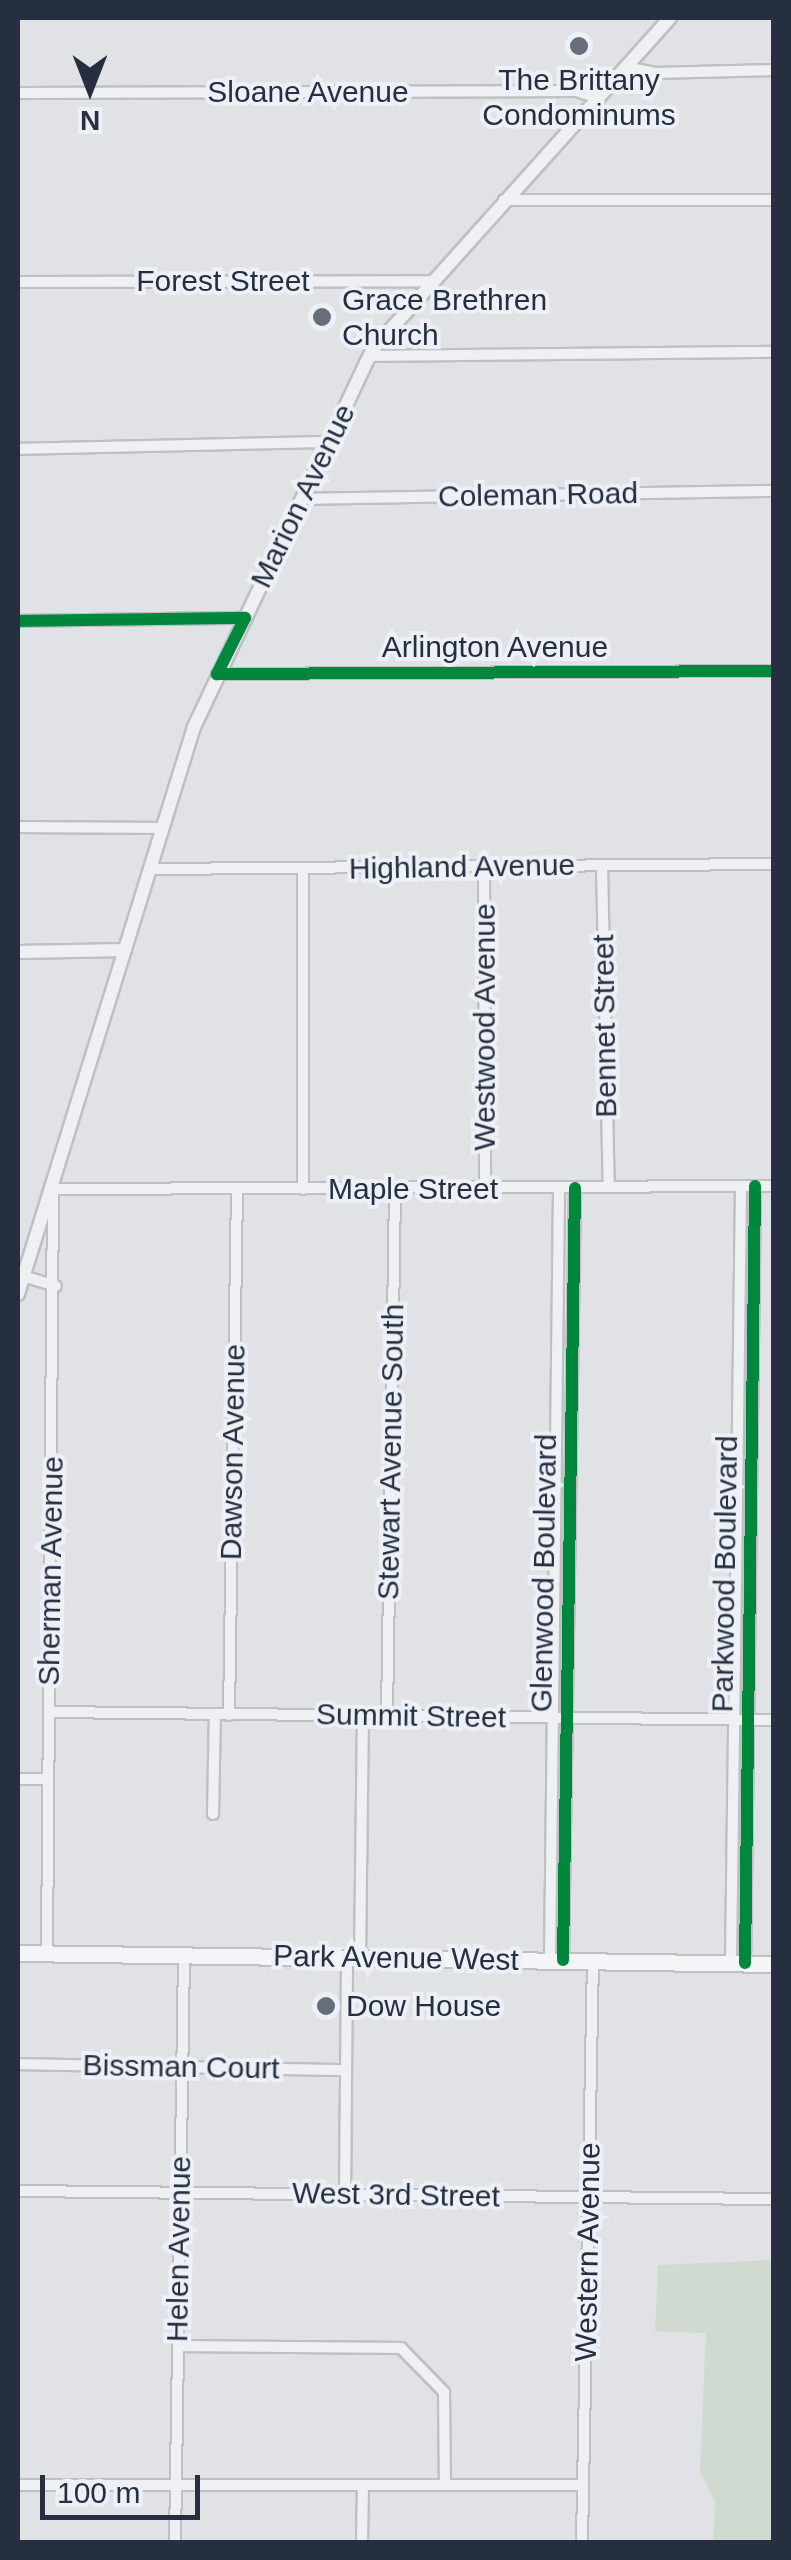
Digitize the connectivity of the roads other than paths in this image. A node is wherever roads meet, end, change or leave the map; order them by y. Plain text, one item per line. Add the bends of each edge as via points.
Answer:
1 (670, 18) edge
2 (625, 67) junction
3 (774, 70) edge
4 (18, 93) edge
5 (596, 98) junction
6 (503, 200) junction
7 (774, 200) edge
8 (18, 282) edge
9 (429, 282) junction
10 (774, 352) edge
11 (370, 356) junction
12 (329, 442) junction
13 (18, 449) edge
14 (774, 491) edge
15 (302, 498) junction
16 (245, 618) junction
17 (18, 621) edge
18 (774, 671) edge
19 (217, 674) junction
20 (18, 827) edge
21 (163, 828) junction
22 (774, 864) edge
23 (484, 866) junction
24 (602, 866) junction
25 (303, 868) junction
26 (150, 869) junction
27 (125, 950) junction
28 (18, 952) edge
29 (741, 1186) junction
30 (756, 1186) junction
31 (774, 1186) edge
32 (609, 1187) junction
33 (484, 1188) junction
34 (559, 1188) junction
35 (575, 1188) junction
36 (53, 1189) junction
37 (236, 1189) junction
38 (303, 1189) junction
39 (395, 1189) junction
40 (26, 1277) junction
41 (56, 1286) junction
42 (18, 1294) edge
43 (49, 1712) junction
44 (214, 1714) junction
45 (230, 1714) junction
46 (363, 1716) junction
47 (387, 1716) junction
48 (551, 1718) junction
49 (567, 1718) junction
50 (735, 1720) junction
51 (748, 1720) junction
52 (774, 1720) edge
53 (18, 1779) edge
54 (48, 1779) junction
55 (212, 1814) dead end
56 (18, 1953) edge
57 (47, 1953) junction
58 (184, 1955) junction
59 (353, 1958) junction
60 (557, 1960) junction
61 (593, 1960) junction
62 (738, 1964) junction
63 (774, 1964) edge
64 (18, 2064) edge
65 (182, 2067) junction
66 (345, 2070) junction
67 (18, 2191) edge
68 (180, 2193) junction
69 (345, 2195) junction
70 (588, 2198) junction
71 (774, 2199) edge
72 (178, 2346) junction
73 (18, 2485) edge
74 (176, 2485) junction
75 (362, 2485) junction
76 (445, 2485) junction
77 (584, 2485) junction
78 (175, 2542) edge
79 (362, 2542) edge
80 (582, 2542) edge

1 - 2 street, Marion Avenue
2 - 3 street via 655,73
2 - 5 street, Marion Avenue
4 - 5 street, Sloane Avenue via 576,90
5 - 6 street, Marion Avenue
6 - 7 street
6 - 9 street, Marion Avenue
8 - 9 street, Forest Street
9 - 11 street, Marion Avenue
10 - 11 street
11 - 12 street, Marion Avenue
12 - 13 street
12 - 15 street, Marion Avenue
14 - 15 street, Coleman Road
15 - 16 street, Marion Avenue
16 - 17 street
16 - 19 street, Marion Avenue
18 - 19 street, Arlington Avenue
19 - 21 street, Marion Avenue
20 - 21 street
21 - 26 street, Marion Avenue
22 - 24 street, Highland Avenue
23 - 24 street, Highland Avenue
23 - 25 street, Highland Avenue
23 - 33 street, Westwood Avenue
24 - 32 street, Bennet Street
25 - 26 street, Highland Avenue
25 - 38 street
26 - 27 street, Marion Avenue
27 - 28 street
27 - 36 street, Marion Avenue
29 - 30 street, Maple Street
29 - 32 street, Maple Street
29 - 50 street
30 - 31 street, Maple Street
30 - 51 street, Parkwood Boulevard
32 - 35 street, Maple Street
33 - 34 street, Maple Street
33 - 39 street, Maple Street
34 - 35 street, Maple Street
34 - 48 street, Glenwood Boulevard
35 - 49 street, Glenwood Boulevard
36 - 37 street, Maple Street
36 - 40 street, Marion Avenue
36 - 41 street, Sherman Avenue
37 - 38 street, Maple Street
37 - 45 street, Dawson Avenue
38 - 39 street, Maple Street
39 - 47 street, Stewart Avenue South
40 - 41 street
40 - 42 street, Marion Avenue
41 - 43 street, Sherman Avenue
43 - 44 street, Summit Street
43 - 54 street, Sherman Avenue
44 - 45 street, Summit Street
44 - 55 street
45 - 46 street, Summit Street
46 - 47 street, Summit Street
46 - 59 street
47 - 48 street, Summit Street
48 - 49 street, Summit Street
48 - 60 street, Glenwood Boulevard
49 - 50 street, Summit Street
49 - 60 street, Glenwood Boulevard
50 - 51 street, Summit Street
50 - 62 street
51 - 52 street, Summit Street
51 - 62 street, Parkwood Boulevard
53 - 54 street
54 - 57 street, Sherman Avenue
56 - 57 main road, Park Avenue West
57 - 58 main road, Park Avenue West
58 - 59 main road, Park Avenue West
58 - 65 street, Helen Avenue
59 - 60 main road, Park Avenue West
59 - 66 street
60 - 61 main road, Park Avenue West
61 - 62 main road, Park Avenue West
61 - 70 street, Western Avenue
62 - 63 main road, Park Avenue West
64 - 65 street, Bissman Court
65 - 66 street, Bissman Court
65 - 68 street, Helen Avenue
66 - 69 street
67 - 68 street, West 3rd Street
68 - 69 street, West 3rd Street
68 - 72 street, Helen Avenue
69 - 70 street, West 3rd Street
70 - 71 street, West 3rd Street
70 - 77 street, Western Avenue
72 - 74 street, Helen Avenue
72 - 76 street via 401,2348 444,2392
73 - 74 street
74 - 75 street
74 - 78 street, Helen Avenue
75 - 76 street
75 - 79 street
76 - 77 street
77 - 80 street, Western Avenue

